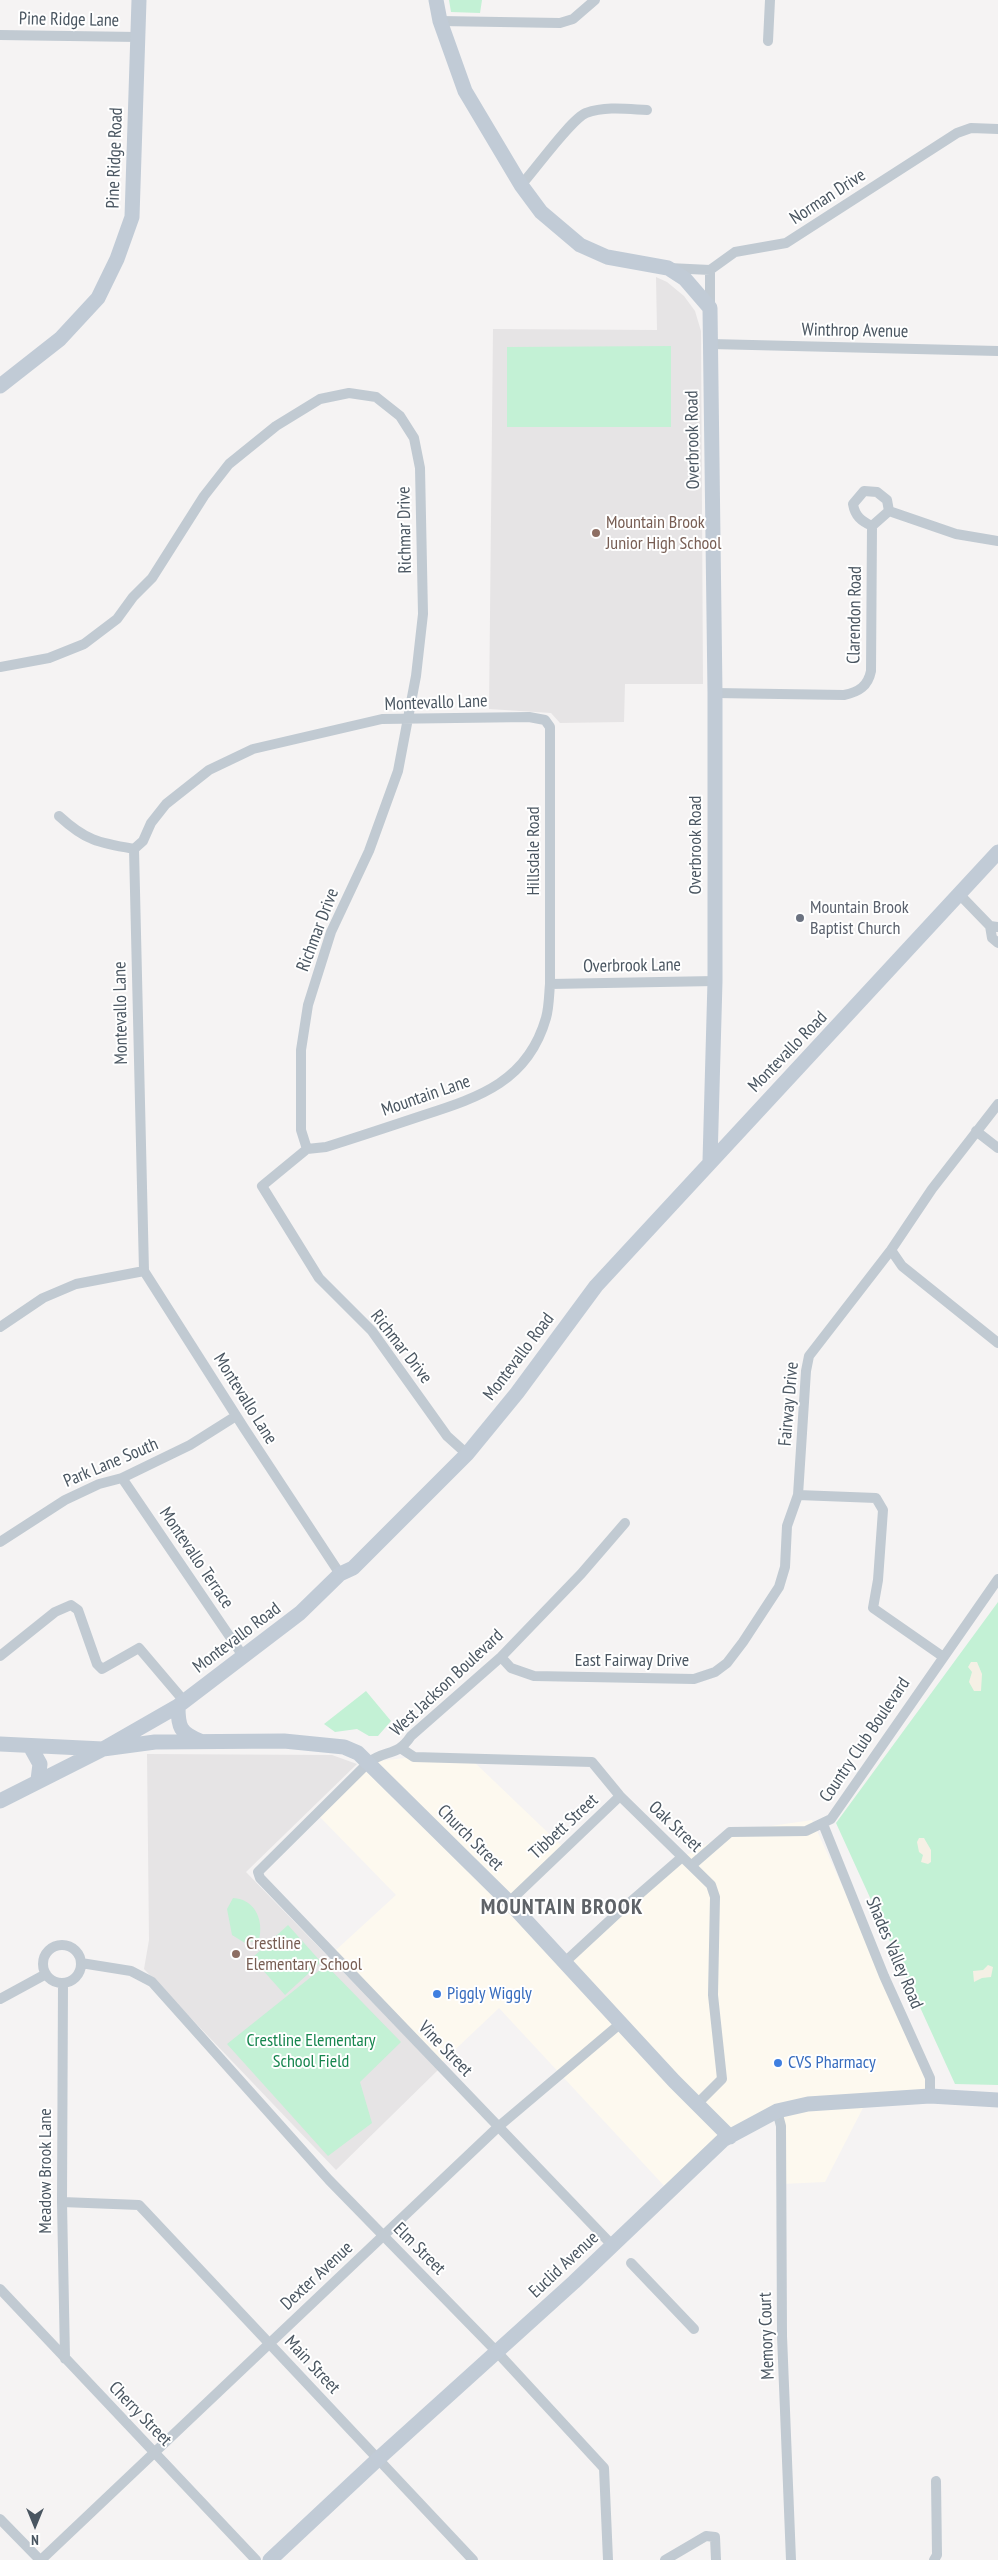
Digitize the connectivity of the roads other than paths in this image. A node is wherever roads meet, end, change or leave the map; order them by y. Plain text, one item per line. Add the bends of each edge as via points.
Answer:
1 (139, 0) edge
2 (436, 0) edge
3 (595, 0) edge
4 (770, 0) edge
5 (440, 21) junction
6 (0, 35) edge
7 (138, 38) junction
8 (768, 41) dead end
9 (647, 110) dead end
10 (998, 129) edge
11 (521, 184) junction
12 (668, 268) junction
13 (710, 270) junction
14 (710, 308) junction
15 (711, 344) junction
16 (998, 351) edge
17 (0, 386) edge
18 (889, 512) junction
19 (872, 526) junction
20 (998, 541) edge
21 (0, 667) edge
22 (715, 692) junction
23 (409, 717) junction
24 (545, 720) joint
25 (59, 816) dead end
26 (134, 849) junction
27 (998, 852) edge
28 (960, 895) junction
29 (994, 926) edge
30 (998, 943) edge
31 (714, 981) junction
32 (550, 984) junction
33 (998, 1104) edge
34 (976, 1131) junction
35 (998, 1148) edge
36 (306, 1149) junction
37 (710, 1161) junction
38 (891, 1250) junction
39 (144, 1270) junction
40 (0, 1327) edge
41 (998, 1343) edge
42 (236, 1416) junction
43 (467, 1454) junction
44 (122, 1478) junction
45 (798, 1495) junction
46 (625, 1523) dead end
47 (0, 1542) edge
48 (340, 1574) junction
49 (998, 1579) edge
50 (0, 1656) edge
51 (244, 1656) junction
52 (942, 1656) junction
53 (501, 1657) junction
54 (181, 1704) junction
55 (202, 1742) junction
56 (0, 1744) edge
57 (30, 1746) junction
58 (104, 1749) junction
59 (402, 1749) junction
60 (368, 1762) junction
61 (38, 1780) junction
62 (620, 1796) junction
63 (0, 1801) edge
64 (823, 1824) junction
65 (681, 1858) junction
66 (692, 1866) junction
67 (258, 1872) joint
68 (510, 1902) junction
69 (566, 1961) junction
70 (81, 1963) junction
71 (46, 1974) junction
72 (63, 1983) junction
73 (0, 1999) edge
74 (621, 2023) junction
75 (930, 2096) junction
76 (998, 2100) edge
77 (697, 2104) junction
78 (778, 2111) junction
79 (498, 2127) junction
80 (730, 2137) junction
81 (62, 2202) junction
82 (382, 2236) junction
83 (612, 2246) junction
84 (631, 2263) dead end
85 (0, 2289) edge
86 (694, 2329) dead end
87 (269, 2344) junction
88 (496, 2352) junction
89 (66, 2358) junction
90 (154, 2452) junction
91 (378, 2459) junction
92 (936, 2481) dead end
93 (0, 2519) edge
94 (41, 2560) edge
95 (256, 2560) edge
96 (270, 2560) edge
97 (473, 2560) edge
98 (608, 2560) edge
99 (665, 2560) edge
100 (716, 2560) edge
101 (791, 2560) edge
102 (934, 2560) edge

1 - 7 street, Pine Ridge Road
2 - 5 street
3 - 5 street via 573,19 560,23
4 - 8 street
5 - 11 street via 465,91
6 - 7 street, Pine Ridge Lane
7 - 17 street, Pine Ridge Road via 132,217 118,260 98,298 60,339
9 - 11 street via 608,108 584,114 567,129
10 - 13 street, Norman Drive via 971,128 957,133 786,243 735,252
11 - 12 street via 541,212 580,244 607,257
12 - 13 street
12 - 14 street via 685,280
13 - 14 street
14 - 15 street, Overbrook Road
15 - 16 street, Winthrop Avenue
15 - 22 street, Overbrook Road
18 - 19 street
18 - 19 street via 887,500 877,492 864,490 853,504 854,512
18 - 20 street via 956,534
19 - 22 street, Clarendon Road via 869,681 855,692 844,695
21 - 23 street, Richmar Drive via 49,658 84,644 110,624 152,578 204,496 229,464 276,426 320,399 349,392 376,397 400,416 414,438 420,468 423,614
22 - 31 street, Overbrook Road
23 - 24 street, Montevallo Lane
23 - 26 street, Montevallo Lane via 382,719 253,749 209,770 166,804
23 - 36 street, Richmar Drive via 398,771 369,851 330,932 308,1005 301,1050 301,1130
24 - 32 street, Hillsdale Road via 550,727
25 - 26 street via 76,832 98,843
26 - 39 street, Montevallo Lane
27 - 28 street, Montevallo Road
28 - 29 street
28 - 37 street, Montevallo Road
29 - 30 street via 992,938
31 - 32 street, Overbrook Lane
31 - 37 street, Overbrook Road
32 - 36 street, Mountain Lane via 546,1018 531,1050 516,1070 495,1088 458,1104 326,1147
33 - 34 street, Fairway Drive
34 - 35 street
34 - 38 street, Fairway Drive
36 - 43 street, Richmar Drive via 262,1186 319,1278 372,1331 447,1436
37 - 43 street, Montevallo Road via 596,1286 517,1393
38 - 41 street via 902,1266
38 - 45 street, Fairway Drive via 809,1356
39 - 40 street via 76,1284 43,1298
39 - 42 street, Montevallo Lane
42 - 44 street, Park Lane South via 190,1445
42 - 48 street, Montevallo Lane
43 - 48 street, Montevallo Road via 353,1568
44 - 47 street, Park Lane South via 99,1484 65,1500
44 - 51 street, Montevallo Terrace
45 - 52 street via 876,1498 883,1510 873,1608
45 - 53 street, East Fairway Drive via 786,1526 786,1567 779,1587 743,1642 727,1663 715,1672 694,1679 534,1676 511,1668
46 - 53 street, West Jackson Boulevard
48 - 51 street, Montevallo Road via 300,1613
49 - 52 street, Country Club Boulevard
50 - 54 street via 55,1612 71,1604 78,1610 97,1664 102,1669 139,1648
51 - 54 street, Montevallo Road
52 - 64 street, Country Club Boulevard via 831,1819
53 - 59 street, West Jackson Boulevard via 411,1736
54 - 55 street via 178,1718 185,1735
54 - 58 street, Montevallo Road
55 - 58 street, Church Street via 155,1742
55 - 60 street, Church Street via 284,1741 344,1747
56 - 57 street
57 - 58 street
57 - 61 street via 40,1764
58 - 61 street, Montevallo Road
59 - 60 street, West Jackson Boulevard
59 - 62 street, Oak Street via 414,1757 592,1762
60 - 67 street, West Jackson Boulevard
60 - 68 street, Church Street
61 - 63 street, Montevallo Road
62 - 65 street, Oak Street
62 - 68 street, Tibbett Street
64 - 66 street, Country Club Boulevard via 806,1831 730,1832
64 - 75 street, Shades Valley Road via 884,1976 930,2078
65 - 66 street, Oak Street
65 - 69 street
66 - 77 street, Oak Street via 711,1885 715,1898 713,1995 722,2079
67 - 79 street, Vine Street via 260,1878
68 - 69 street, Church Street
69 - 74 street, Church Street
70 - 71 street via 73,1949 54,1947 43,1962
70 - 72 street via 77,1976
70 - 82 street, Elm Street via 131,1971 152,1982
71 - 72 street via 50,1979
71 - 73 street
72 - 81 street, Meadow Brook Lane
74 - 77 street, Church Street
74 - 79 street, Dexter Avenue
75 - 76 street, Euclid Avenue
75 - 78 street, Euclid Avenue via 808,2104
77 - 80 street, Church Street
78 - 80 street, Euclid Avenue
78 - 101 street, Memory Court via 781,2126 782,2336
79 - 82 street, Dexter Avenue
79 - 83 street, Vine Street
80 - 83 street, Euclid Avenue via 698,2162
81 - 87 street, Main Street via 139,2205
81 - 89 street, Meadow Brook Lane
82 - 87 street, Dexter Avenue
82 - 88 street, Elm Street
83 - 88 street, Euclid Avenue
84 - 86 street
85 - 89 street, Cherry Street
87 - 90 street, Dexter Avenue
87 - 91 street, Main Street
88 - 91 street, Euclid Avenue
88 - 98 street, Elm Street via 604,2468
89 - 90 street, Cherry Street
90 - 94 street, Dexter Avenue
90 - 95 street, Cherry Street
91 - 96 street, Euclid Avenue
91 - 97 street, Main Street
92 - 102 street
93 - 94 street
99 - 100 street via 706,2536 715,2538

